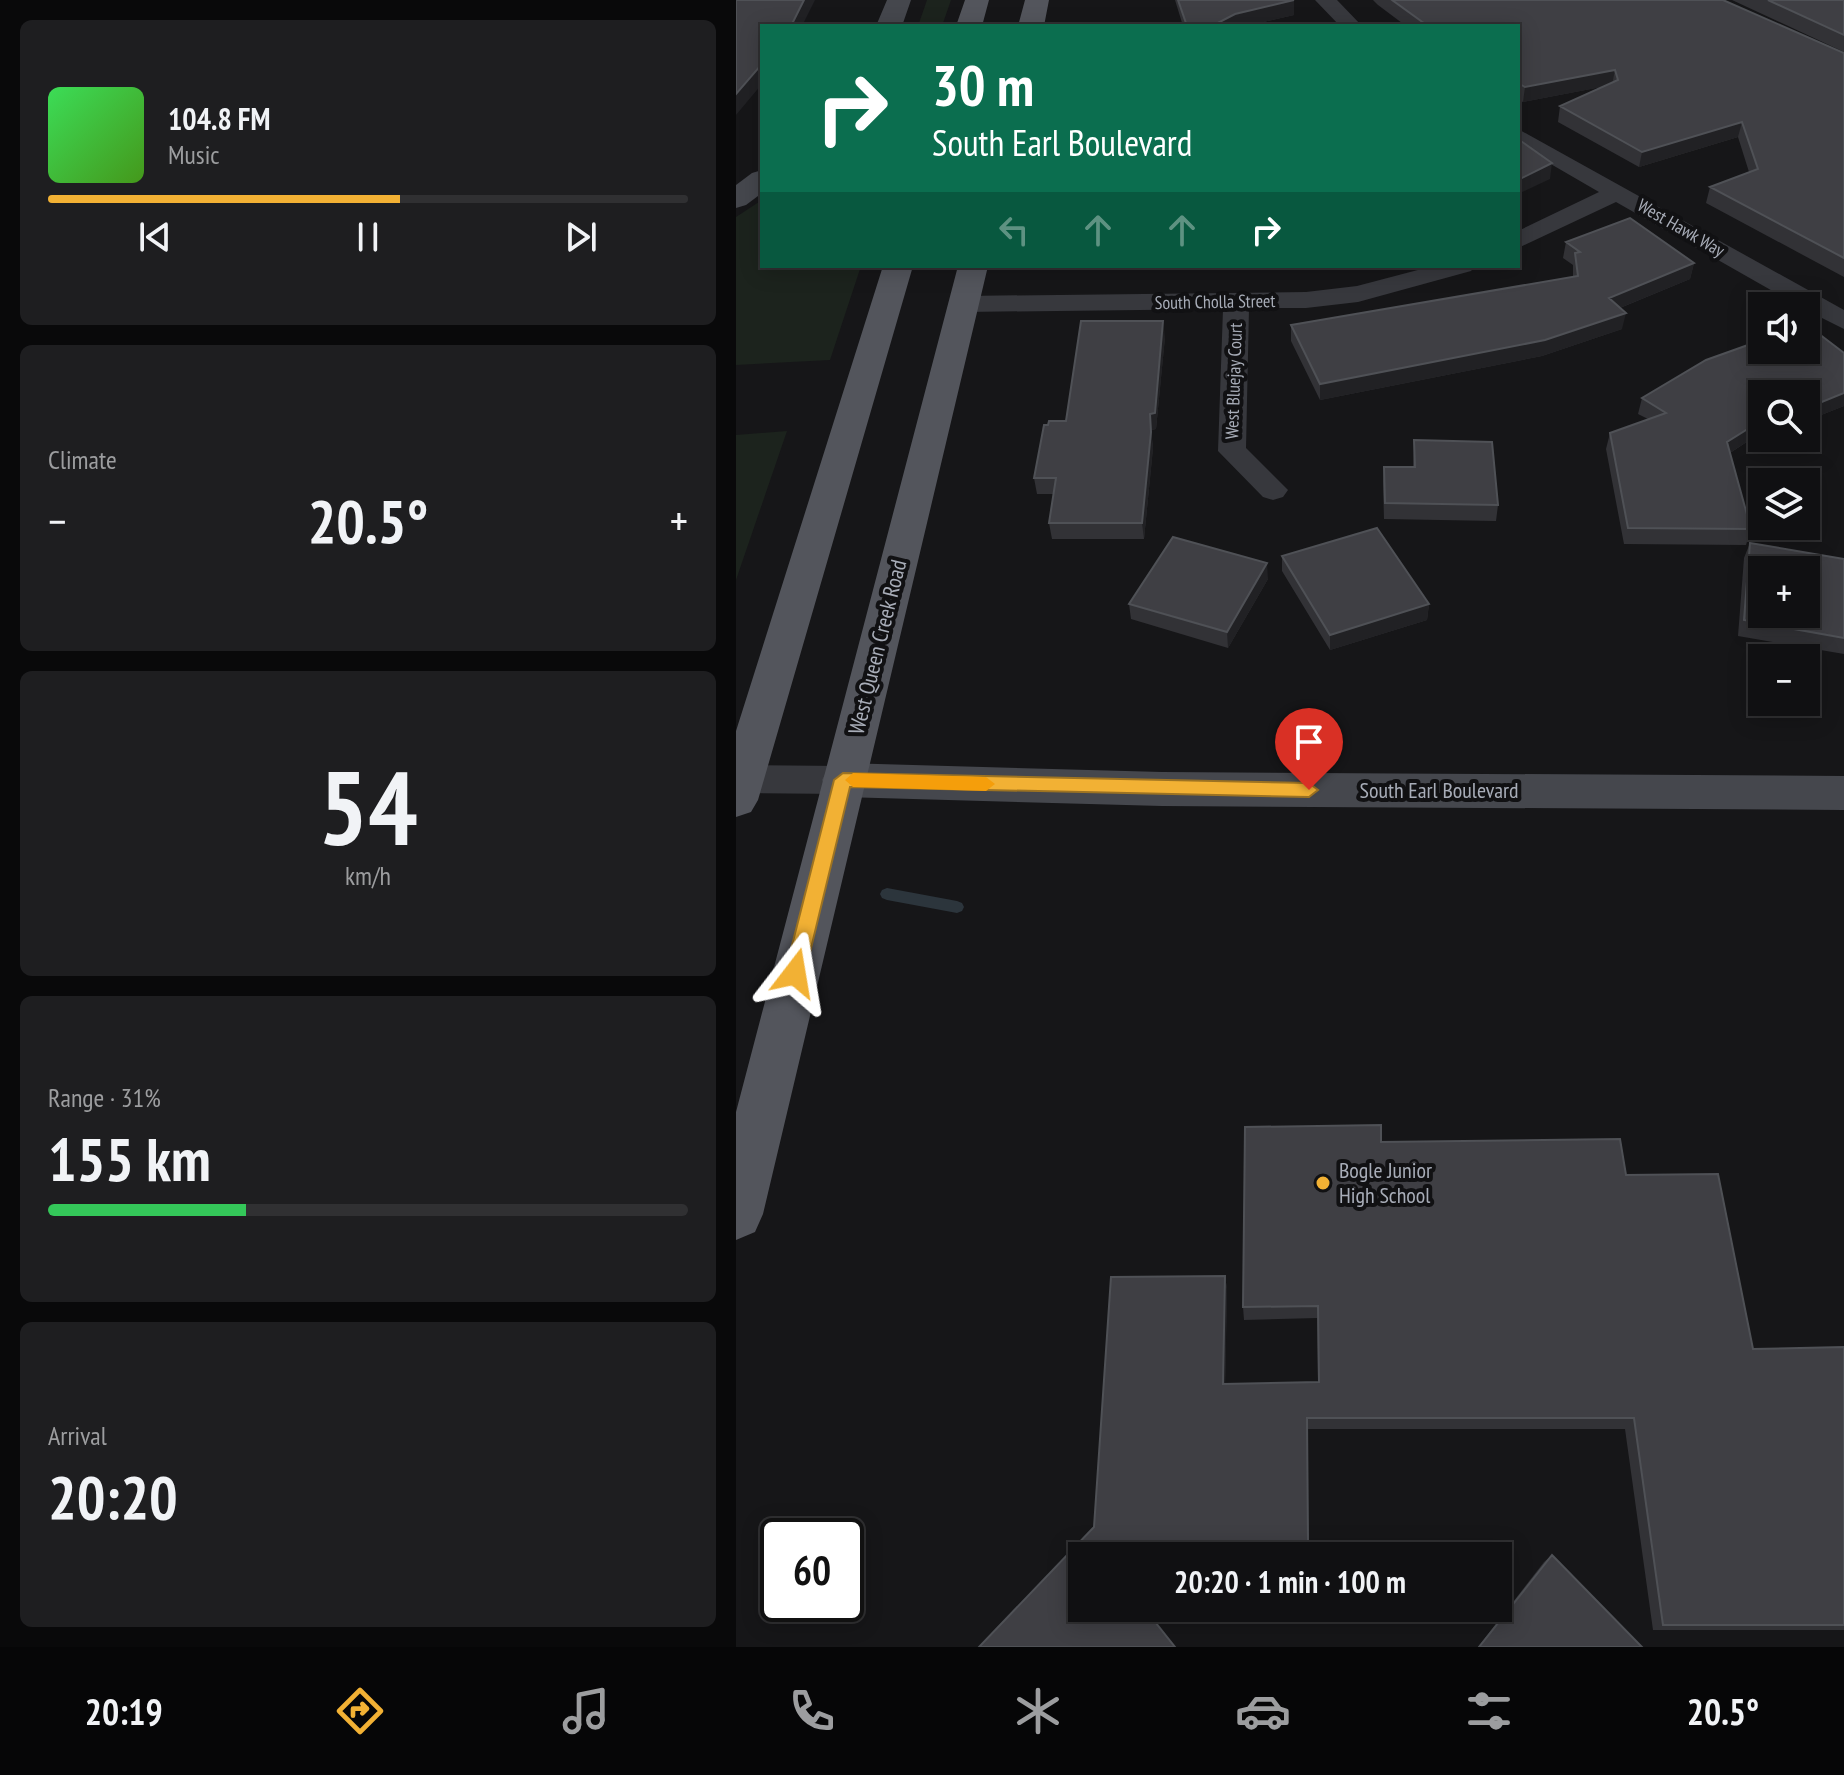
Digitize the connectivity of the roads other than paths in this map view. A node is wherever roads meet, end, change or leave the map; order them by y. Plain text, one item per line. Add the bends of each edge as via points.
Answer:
1 (899, 0) edge
2 (977, 0) edge
3 (1037, 0) edge
4 (1325, 0) edge
5 (890, 24) edge
6 (970, 24) edge
7 (1031, 24) edge
8 (1350, 24) edge
9 (1520, 137) edge
10 (760, 181) edge
11 (1617, 192) junction
12 (736, 199) edge
13 (1520, 240) edge
14 (897, 268) edge
15 (973, 268) edge
16 (1455, 268) edge
17 (1236, 302) junction
18 (964, 304) junction
19 (1844, 321) edge
20 (1273, 490) dead end
21 (843, 780) junction
22 (738, 783) edge
23 (1844, 793) edge
24 (736, 1214) edge

1 - 5 street
2 - 6 main road
3 - 7 main road
4 - 8 street
9 - 11 street, West Hawk Way
10 - 12 street
11 - 13 street
11 - 19 street, West Hawk Way
14 - 22 main road
15 - 18 main road, West Queen Creek Road
16 - 17 street, South Cholla Street via 1358,294
17 - 18 street, South Cholla Street
17 - 20 street, West Bluejay Court via 1232,451
18 - 21 main road, West Queen Creek Road
21 - 22 street
21 - 23 street, South Earl Boulevard via 1177,789
21 - 24 main road, West Queen Creek Road

